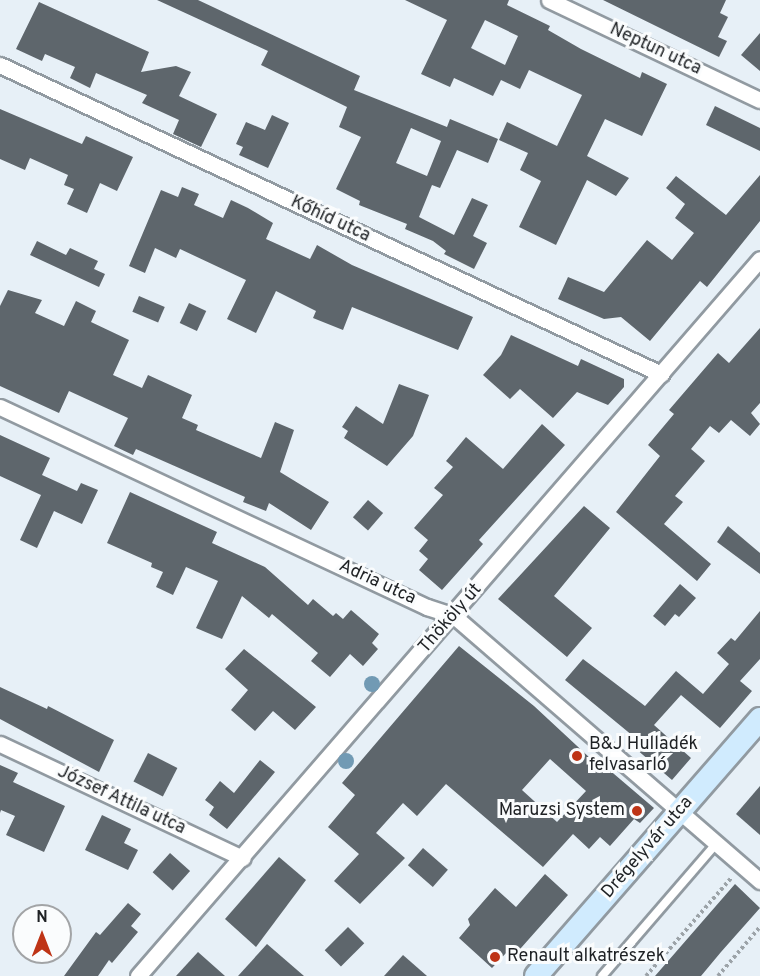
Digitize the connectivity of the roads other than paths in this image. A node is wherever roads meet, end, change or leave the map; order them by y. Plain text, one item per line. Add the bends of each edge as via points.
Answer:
1 (549, 0) edge
2 (0, 65) edge
3 (760, 100) edge
4 (760, 259) edge
5 (661, 374) junction
6 (0, 406) edge
7 (454, 616) junction
8 (760, 719) edge
9 (0, 744) edge
10 (680, 812) junction
11 (716, 844) junction
12 (242, 858) junction
13 (760, 880) edge
14 (138, 976) edge
15 (536, 976) edge
16 (602, 976) edge

1 - 3 street, Neptun utca
2 - 5 street, Kőhíd utca
4 - 5 street, Thököly út
5 - 7 street, Thököly út
6 - 7 street, Adria utca via 416,602
7 - 10 street, Adria utca
7 - 12 street, Thököly út
8 - 10 main road, Drégelyvár utca
9 - 12 street, József Attila utca
10 - 11 street, Adria utca
10 - 15 main road, Drégelyvár utca
11 - 13 street, Adria utca
11 - 16 lane
12 - 14 street, Thököly út

